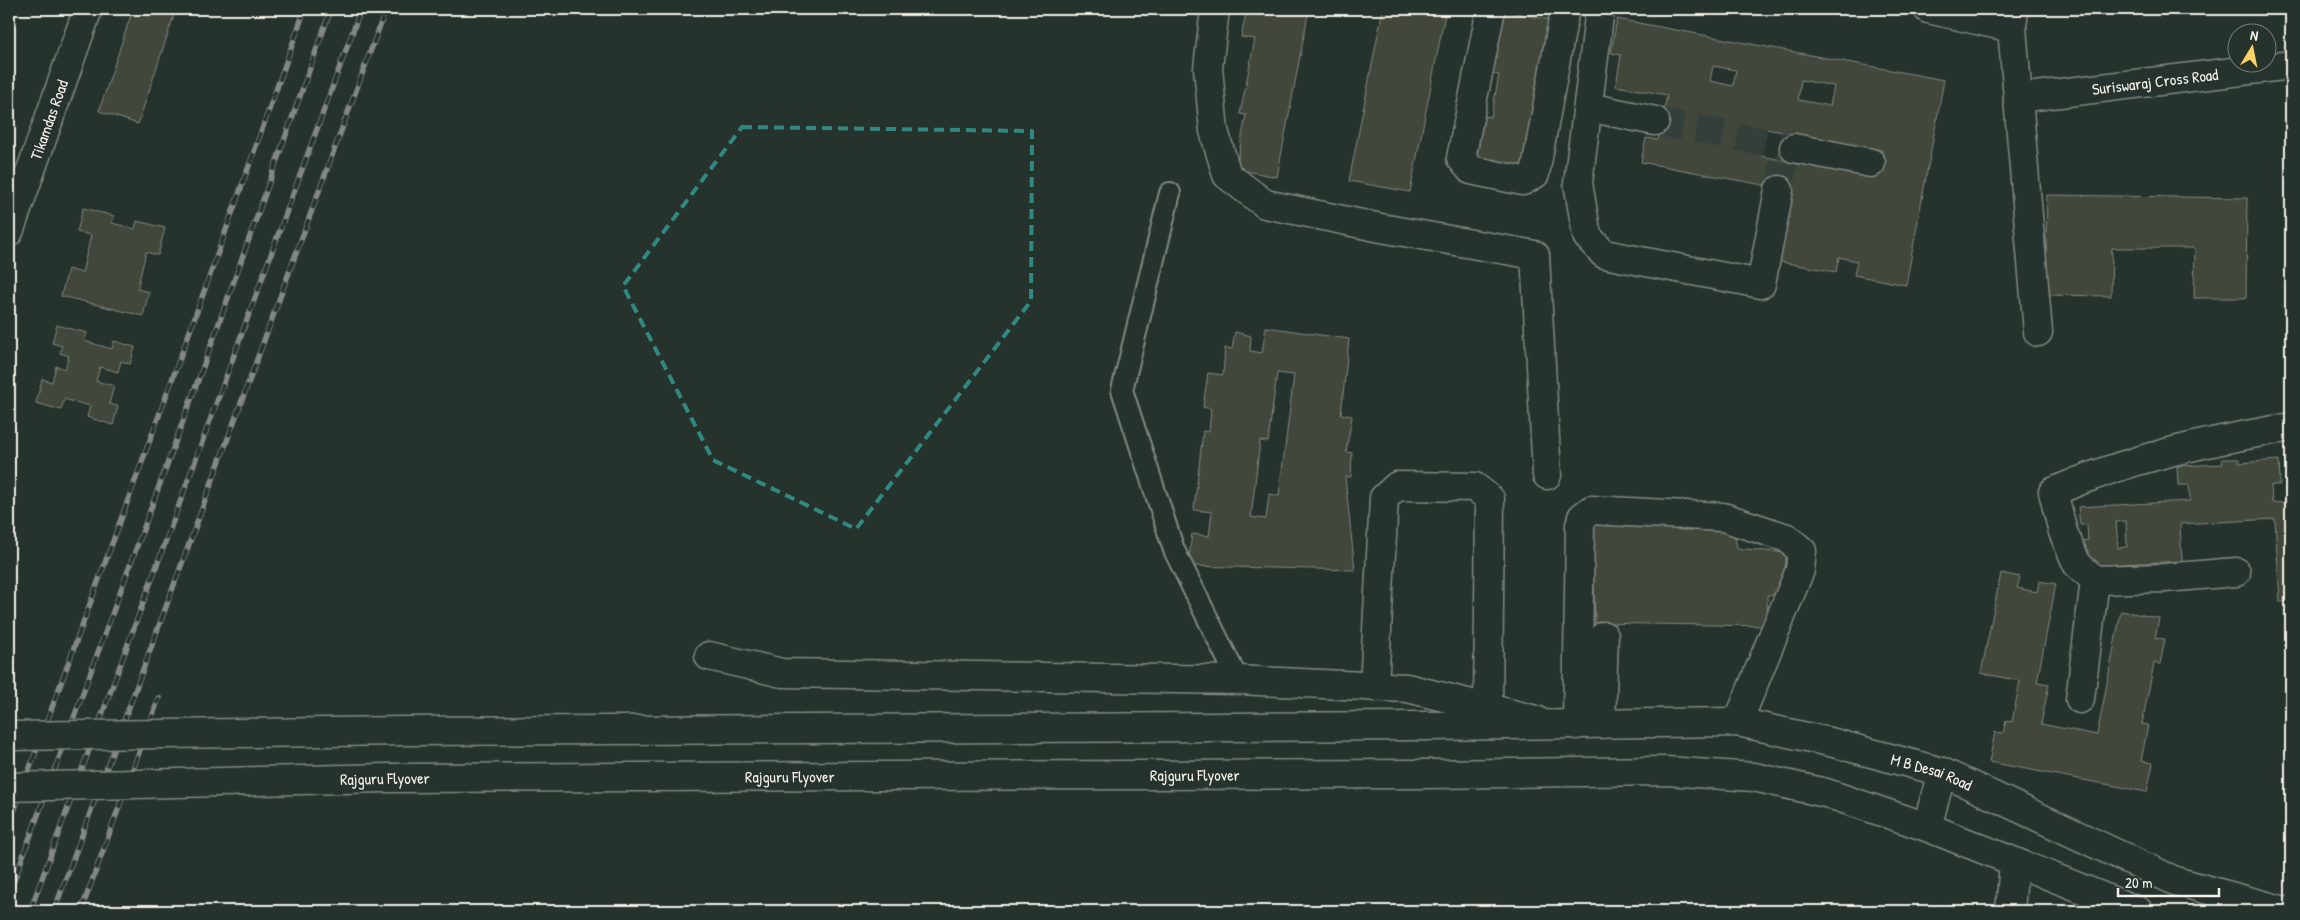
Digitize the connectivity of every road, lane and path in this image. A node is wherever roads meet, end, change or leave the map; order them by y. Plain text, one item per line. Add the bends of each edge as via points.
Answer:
1 (88, 9) edge
2 (1215, 9) edge
3 (1491, 9) edge
4 (1600, 9) edge
5 (1928, 9) edge
6 (1561, 10) edge
7 (2013, 18) edge
8 (2291, 65) edge
9 (2018, 98) junction
10 (1588, 107) junction
11 (1655, 121) tunnel mouth
12 (1789, 151) tunnel mouth
13 (1871, 163) dead end
14 (1779, 190) tunnel mouth
15 (1170, 193) dead end
16 (9, 232) edge
17 (2038, 332) dead end
18 (2291, 427) edge
19 (1547, 475) dead end
20 (2236, 572) dead end
21 (2095, 580) junction
22 (1604, 636) dead end
23 (708, 656) dead end
24 (1238, 680) junction
25 (1374, 687) junction
26 (2080, 699) dead end
27 (1488, 709) junction
28 (1738, 722) junction
29 (1578, 725) junction
30 (9, 736) edge
31 (1942, 772) junction
32 (9, 787) edge
33 (1926, 827) junction
34 (2014, 862) junction
35 (2010, 911) edge
36 (2138, 911) edge
37 (2285, 911) edge

1 - 16 street, Tikamdas Road
2 - 19 street via 1208,68 1214,131 1227,174 1265,204 1534,255
3 - 6 street via 1461,158 1471,170 1523,181 1535,174
4 - 10 street
5 - 7 street
7 - 9 street
8 - 9 street, Suriswaraj Cross Road
9 - 17 street
10 - 11 street
10 - 14 street via 1578,183 1587,236 1604,254 1762,284
12 - 13 street
15 - 24 lane via 1122,390 1174,550
18 - 21 street via 2156,454 2090,475 2053,492 2063,532 2077,564
20 - 21 street
21 - 26 street
22 - 29 street
23 - 24 street via 782,673
24 - 25 street
25 - 27 street via 1407,688
25 - 27 street via 1384,498 1397,486 1475,487 1490,499
27 - 29 street
28 - 29 street, M B Desai Road
28 - 29 street via 1800,570 1802,551 1787,538 1723,517 1592,510 1582,517 1580,525
28 - 31 street, M B Desai Road
29 - 30 street, bridge
31 - 33 street
31 - 37 street, M B Desai Road via 2175,881
32 - 33 street, Rajguru Flyover, bridge via 387,778 1666,771 1754,777 1826,793
33 - 34 street
34 - 35 street
34 - 36 street

